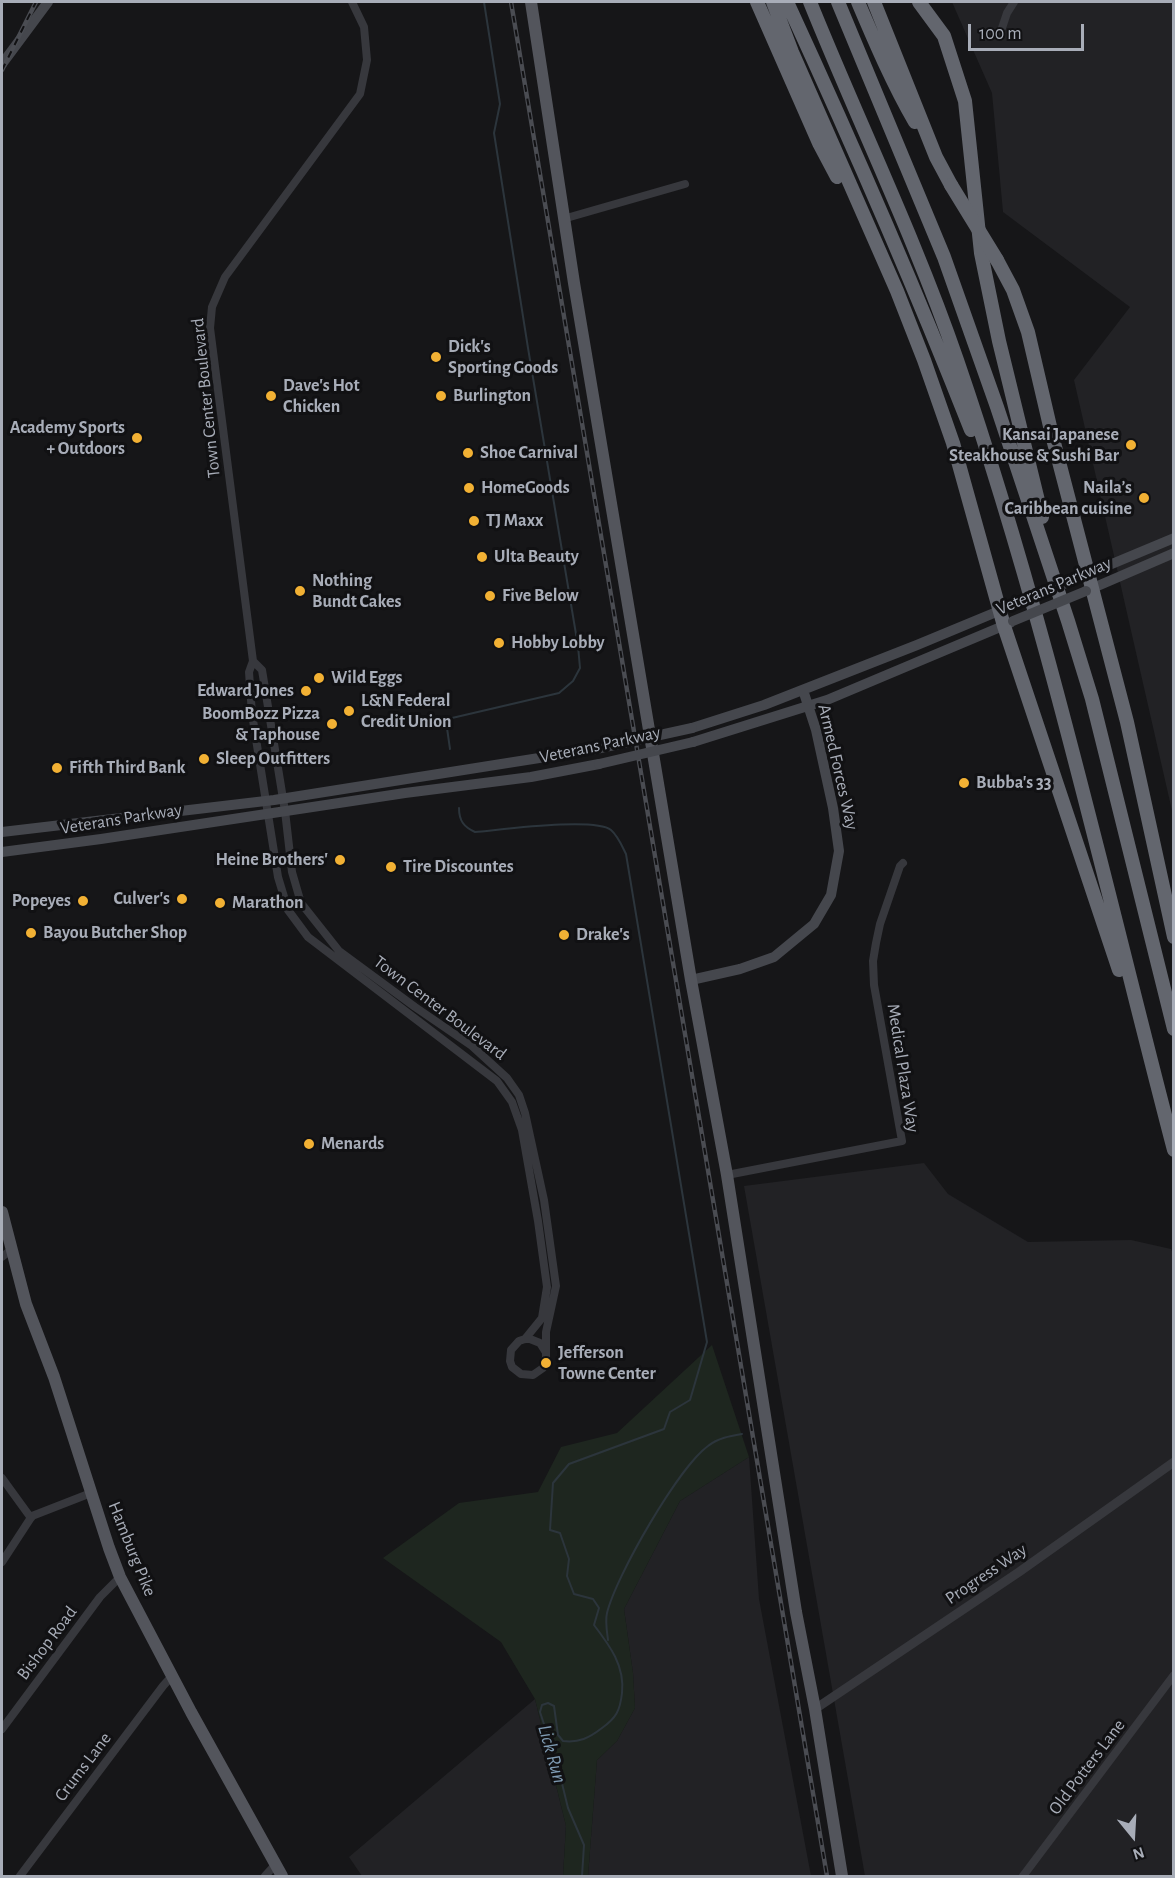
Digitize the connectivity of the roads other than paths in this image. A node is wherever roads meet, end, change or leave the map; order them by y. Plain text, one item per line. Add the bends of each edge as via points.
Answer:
1 (48, 2) edge
2 (352, 2) edge
3 (531, 2) edge
4 (757, 2) edge
5 (773, 2) edge
6 (787, 2) edge
7 (810, 2) edge
8 (838, 2) edge
9 (858, 2) edge
10 (874, 2) edge
11 (919, 2) edge
12 (1014, 2) edge
13 (1002, 28) dead end
14 (2, 64) edge
15 (936, 157) junction
16 (685, 184) dead end
17 (563, 219) junction
18 (897, 291) junction
19 (1173, 538) edge
20 (1014, 539) junction
21 (1173, 553) edge
22 (1088, 582) junction
23 (1005, 608) junction
24 (1068, 621) junction
25 (1009, 623) junction
26 (253, 661) junction
27 (803, 690) junction
28 (808, 706) junction
29 (282, 798) junction
30 (267, 800) junction
31 (285, 811) junction
32 (268, 813) junction
33 (2, 832) edge
34 (2, 852) edge
35 (903, 863) dead end
36 (1173, 937) edge
37 (691, 980) junction
38 (1173, 1029) edge
39 (1159, 1094) junction
40 (1173, 1150) edge
41 (727, 1175) junction
42 (2, 1212) edge
43 (12, 1249) junction
44 (2, 1257) edge
45 (525, 1339) junction
46 (545, 1351) junction
47 (1173, 1462) edge
48 (2, 1478) edge
49 (91, 1493) junction
50 (31, 1518) junction
51 (2, 1562) edge
52 (120, 1577) junction
53 (1173, 1675) edge
54 (172, 1676) junction
55 (815, 1709) junction
56 (2, 1729) edge
57 (275, 1865) junction
58 (20, 1876) edge
59 (265, 1876) edge
60 (282, 1876) edge
61 (843, 1876) edge
62 (1023, 1876) edge

1 - 14 main road
2 - 26 street, Town Center Boulevard via 364,27 367,60 360,94 225,277 212,307 210,328 216,381
3 - 17 main road
4 - 18 highway via 819,143
5 - 18 highway
6 - 20 highway via 938,346
7 - 20 highway via 927,279
8 - 24 highway via 944,257
9 - 15 highway via 906,105
10 - 15 highway
11 - 24 highway via 944,36 965,101 981,253
12 - 13 street
15 - 22 highway, bridge via 1013,290 1028,332
16 - 17 street
17 - 37 main road
18 - 23 highway via 953,443
19 - 22 main road, Veterans Parkway
20 - 39 highway via 1055,682
21 - 22 main road, Veterans Parkway
22 - 23 main road, Veterans Parkway, bridge
22 - 25 main road, Veterans Parkway, bridge
22 - 36 highway via 1127,722
23 - 25 highway
23 - 27 main road, Veterans Parkway
24 - 38 highway via 1092,699
25 - 28 main road, Veterans Parkway
25 - 39 highway
26 - 29 street, Town Center Boulevard via 262,670
26 - 30 street, Town Center Boulevard via 249,672 252,714
27 - 28 main road, Armed Forces Way
27 - 29 main road, Veterans Parkway, bridge via 692,728 596,749
28 - 31 main road, Veterans Parkway, bridge via 693,742 599,764
28 - 37 main road, Armed Forces Way via 833,808 839,851 831,895 814,924 774,957
29 - 30 main road, Veterans Parkway
29 - 31 street, Town Center Boulevard
30 - 32 street, Town Center Boulevard
30 - 33 main road, Veterans Parkway
31 - 32 main road, Veterans Parkway
31 - 46 street, Town Center Boulevard via 292,872 301,903 309,915 339,951 472,1046 507,1078 519,1095 544,1200 556,1286
32 - 34 main road, Veterans Parkway
32 - 45 street, Town Center Boulevard via 278,877 288,910 308,937 497,1081 512,1102 522,1130 547,1287 542,1318
35 - 41 street, Medical Plaza Way via 880,924 873,961 902,1141
37 - 41 main road
39 - 40 highway
41 - 55 main road
42 - 43 main road, Hamburg Pike
43 - 44 street
43 - 49 main road, Hamburg Pike via 26,1304
45 - 46 street via 540,1343
45 - 46 street via 515,1345 510,1355 512,1367 521,1374 538,1372 546,1363
47 - 55 street, Progress Way via 1019,1572
48 - 50 street
49 - 50 street
49 - 52 main road, Hamburg Pike
50 - 51 street
52 - 54 main road, Hamburg Pike
52 - 56 street, Bishop Road via 100,1597
53 - 62 street, Old Potters Lane
54 - 57 main road, Hamburg Pike
54 - 58 street, Crums Lane
55 - 61 main road
57 - 59 street
57 - 60 main road, Hamburg Pike

